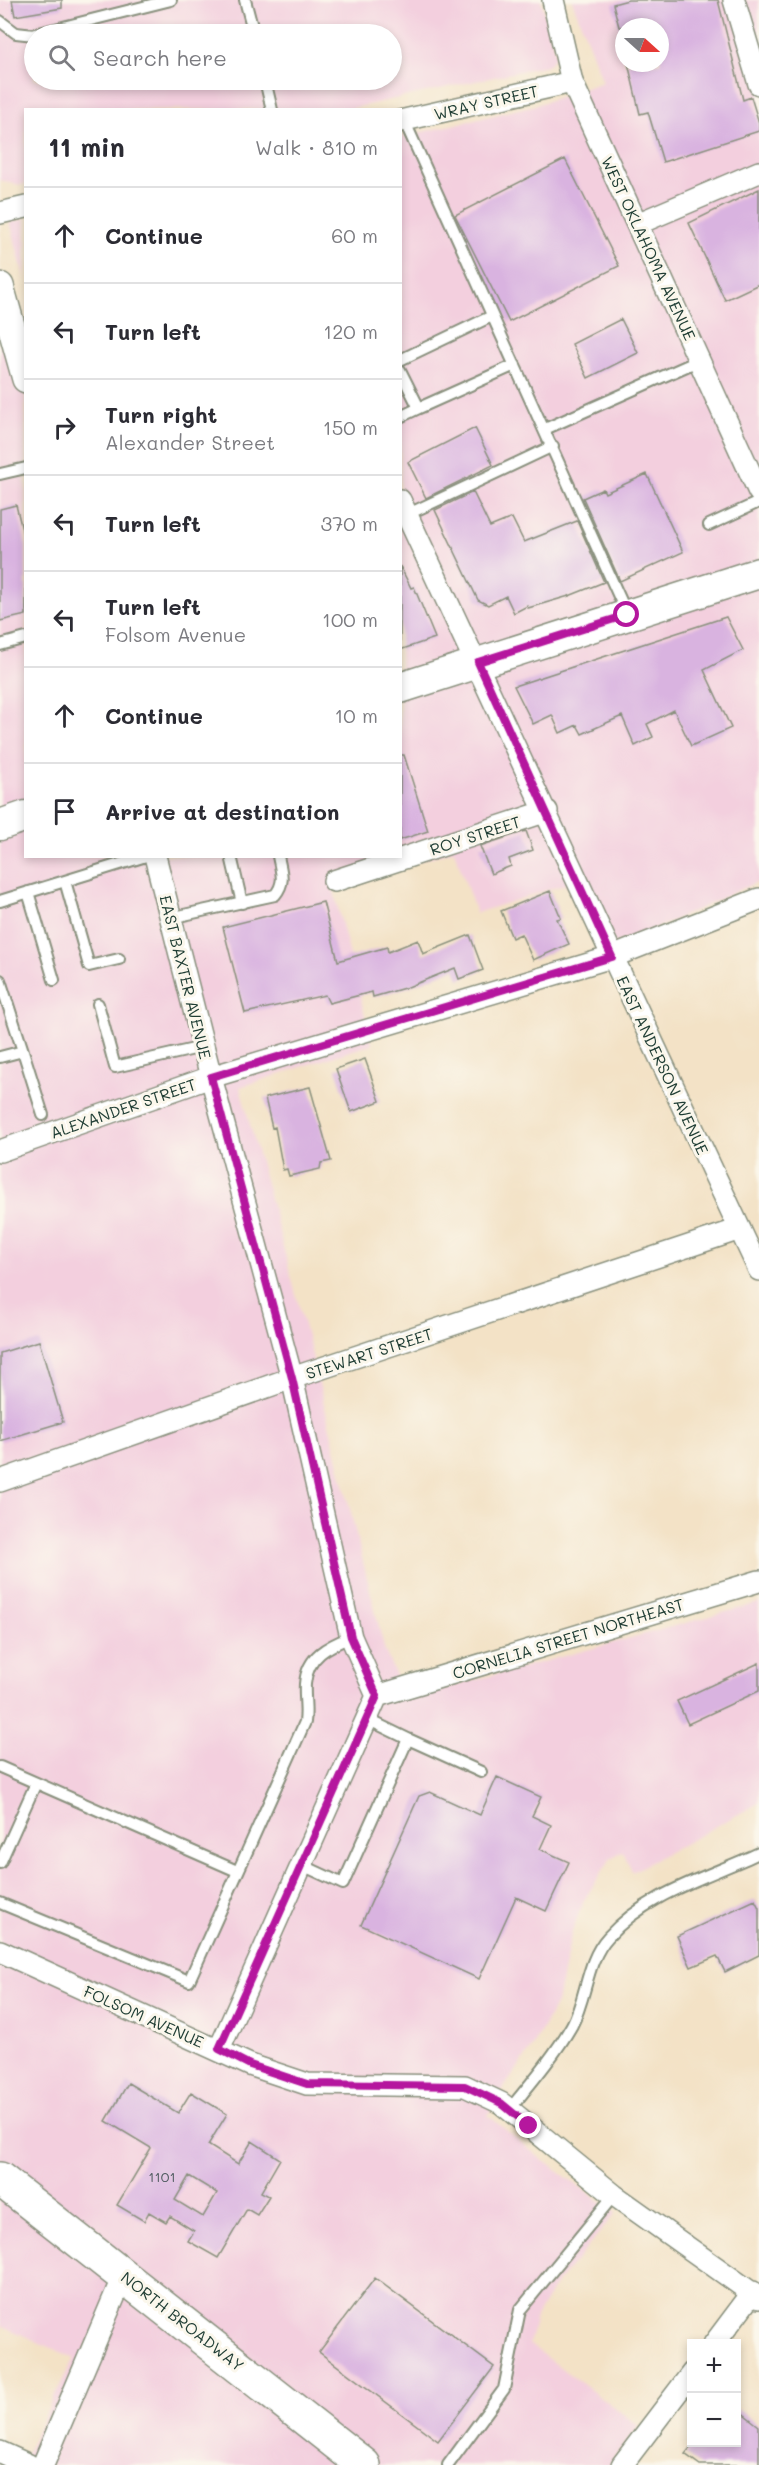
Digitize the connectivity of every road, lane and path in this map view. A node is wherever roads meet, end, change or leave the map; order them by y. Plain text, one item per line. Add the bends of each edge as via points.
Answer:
1 (171, 0) edge
2 (245, 0) edge
3 (553, 0) edge
4 (734, 0) edge
5 (0, 21) edge
6 (75, 24) edge
7 (251, 24) edge
8 (24, 33) edge
9 (572, 82) junction
10 (759, 84) edge
11 (267, 90) edge
12 (272, 108) edge
13 (402, 121) edge
14 (759, 172) edge
15 (24, 207) edge
16 (0, 213) edge
17 (637, 224) junction
18 (0, 286) edge
19 (492, 316) junction
20 (402, 359) edge
21 (700, 359) junction
22 (515, 365) junction
23 (24, 372) edge
24 (402, 374) edge
25 (419, 408) junction
26 (402, 416) edge
27 (545, 429) junction
28 (553, 446) junction
29 (24, 468) edge
30 (0, 474) edge
31 (759, 492) edge
32 (759, 502) edge
33 (403, 511) edge
34 (709, 525) dead end
35 (759, 573) edge
36 (627, 615) junction
37 (24, 639) edge
38 (0, 645) edge
39 (478, 662) junction
40 (402, 687) edge
41 (548, 811) junction
42 (24, 817) edge
43 (0, 825) edge
44 (139, 858) edge
45 (156, 858) edge
46 (231, 858) edge
47 (278, 858) edge
48 (65, 880) junction
49 (333, 881) dead end
50 (28, 892) junction
51 (759, 899) edge
52 (0, 901) edge
53 (242, 903) junction
54 (171, 918) junction
55 (612, 957) junction
56 (119, 959) dead end
57 (0, 980) edge
58 (54, 980) dead end
59 (98, 1004) dead end
60 (203, 1047) junction
61 (22, 1051) junction
62 (0, 1057) edge
63 (211, 1077) junction
64 (43, 1115) dead end
65 (0, 1151) edge
66 (740, 1229) junction
67 (759, 1270) edge
68 (292, 1378) junction
69 (0, 1481) edge
70 (759, 1581) edge
71 (351, 1637) junction
72 (377, 1696) junction
73 (367, 1719) junction
74 (408, 1739) junction
75 (0, 1767) edge
76 (482, 1772) dead end
77 (36, 1783) junction
78 (759, 1853) edge
79 (0, 1863) edge
80 (302, 1865) junction
81 (237, 1871) junction
82 (0, 1903) edge
83 (0, 1951) edge
84 (219, 2049) junction
85 (505, 2107) junction
86 (0, 2179) edge
87 (614, 2196) junction
88 (124, 2274) junction
89 (757, 2291) edge
90 (717, 2339) edge
91 (687, 2380) edge
92 (0, 2452) edge
93 (29, 2465) edge
94 (42, 2465) edge
95 (364, 2465) edge
96 (448, 2465) edge
97 (622, 2465) edge

1 - 6 lane
2 - 7 lane
3 - 9 street, WEST OKLAHOMA AVENUE
4 - 10 street
5 - 8 lane via 16,33
9 - 13 street, WRAY STREET
9 - 17 street, WEST OKLAHOMA AVENUE
11 - 12 lane
13 - 19 lane
14 - 17 street
15 - 16 street
17 - 21 street, WEST OKLAHOMA AVENUE
18 - 23 street
19 - 20 lane
19 - 22 lane
21 - 27 lane
21 - 31 street, WEST OKLAHOMA AVENUE
22 - 25 lane
22 - 27 lane
24 - 25 lane
25 - 26 lane
27 - 28 lane
28 - 33 lane
28 - 36 lane
29 - 30 lane
32 - 34 lane
33 - 39 street, EAST ANDERSON AVENUE
35 - 36 main road
36 - 39 main road
37 - 38 lane
39 - 40 main road
39 - 41 street, EAST ANDERSON AVENUE
41 - 49 street, ROY STREET
41 - 55 street, EAST ANDERSON AVENUE
42 - 43 main road
44 - 48 lane
45 - 54 street, EAST BAXTER AVENUE
46 - 53 lane
47 - 53 lane via 281,888 275,895
48 - 50 lane
48 - 56 lane via 89,966
50 - 52 lane
50 - 58 lane
51 - 55 street, ALEXANDER STREET
53 - 54 lane
54 - 60 street, EAST BAXTER AVENUE
55 - 63 street, ALEXANDER STREET
55 - 66 street, EAST ANDERSON AVENUE
57 - 61 lane
59 - 60 lane via 115,1067
60 - 63 street, EAST BAXTER AVENUE
61 - 62 lane
61 - 64 lane
63 - 65 street, ALEXANDER STREET
63 - 68 street, EAST BAXTER AVENUE
66 - 67 street, EAST ANDERSON AVENUE
66 - 68 street, STEWART STREET
68 - 69 street, STEWART STREET
68 - 71 street, EAST BAXTER AVENUE
70 - 72 street, CORNELIA STREET NORTHEAST
71 - 72 street, EAST BAXTER AVENUE
71 - 81 lane via 326,1646 310,1662 305,1683 305,1722
72 - 73 street
73 - 74 lane
73 - 80 street
74 - 76 lane
74 - 80 lane via 343,1884
75 - 77 lane
77 - 79 lane
77 - 81 lane
78 - 85 lane via 658,1898 637,1910 608,1937 593,1963 572,2025
80 - 84 street
81 - 82 lane via 189,1981
83 - 84 street, FOLSOM AVENUE
84 - 85 street, FOLSOM AVENUE via 250,2065 307,2084 465,2086
85 - 87 street, FOLSOM AVENUE
86 - 88 main road, NORTH BROADWAY
87 - 89 street, FOLSOM AVENUE
87 - 96 lane via 520,2310 504,2389
88 - 94 street
88 - 95 main road, NORTH BROADWAY
89 - 90 street
91 - 97 street
92 - 93 street

